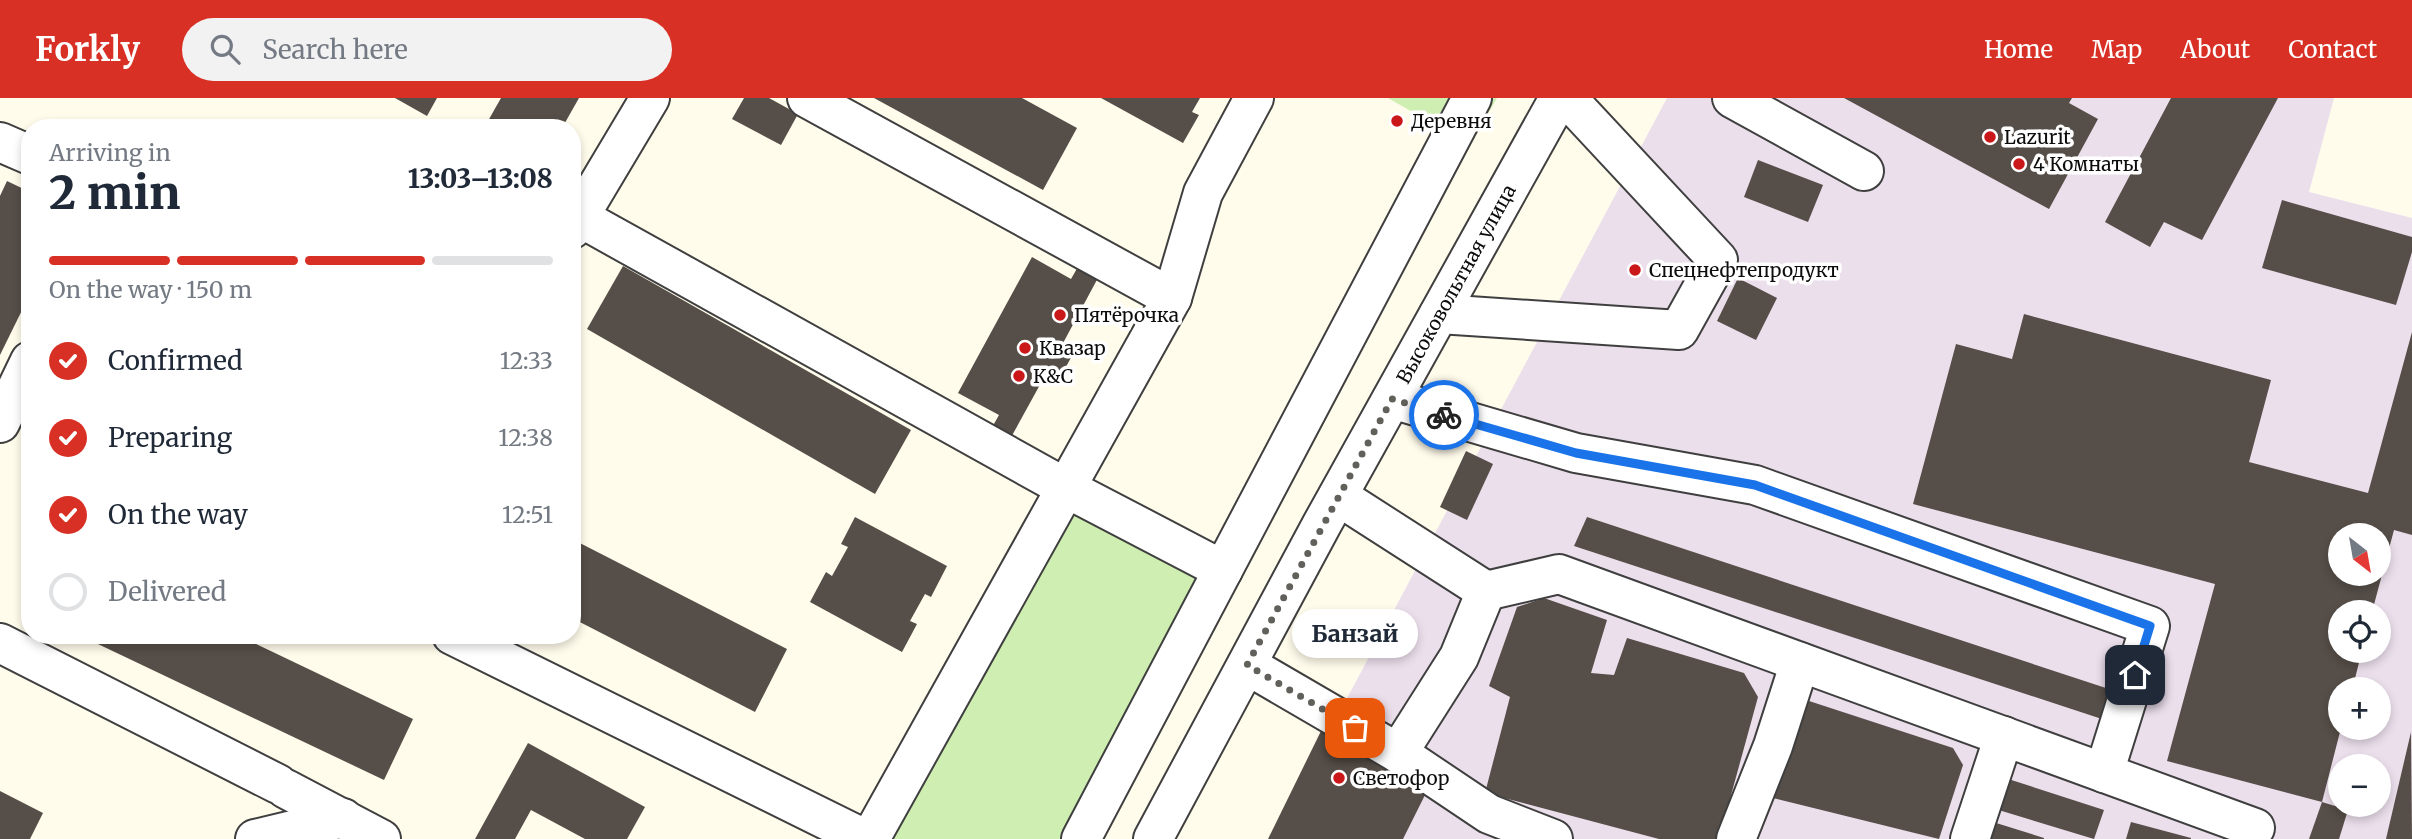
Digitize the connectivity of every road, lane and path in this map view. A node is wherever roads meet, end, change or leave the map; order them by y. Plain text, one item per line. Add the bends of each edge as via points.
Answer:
1 (650, 98) edge
2 (807, 98) edge
3 (1254, 98) edge
4 (1472, 98) edge
5 (1559, 98) edge
6 (1567, 98) edge
7 (1732, 98) edge
8 (0, 142) edge
9 (21, 152) edge
10 (1864, 171) dead end
11 (581, 209) edge
12 (581, 224) edge
13 (1172, 298) junction
14 (1439, 313) junction
15 (21, 390) edge
16 (1392, 399) junction
17 (11, 422) edge
18 (1066, 488) junction
19 (1330, 510) junction
20 (1223, 570) junction
21 (1486, 591) junction
22 (0, 643) edge
23 (470, 644) edge
24 (1800, 662) junction
25 (1247, 665) junction
26 (2004, 736) junction
27 (1398, 753) junction
28 (2104, 773) junction
29 (343, 818) junction
30 (2255, 828) dead end
31 (255, 839) edge
32 (381, 839) edge
33 (867, 839) edge
34 (1081, 839) edge
35 (1153, 839) edge
36 (1553, 839) edge
37 (1736, 839) edge
38 (1970, 839) edge

1 - 11 street
2 - 13 street
3 - 13 street via 1203,193
4 - 20 street
5 - 14 street, Высоковольтная улица
6 - 14 street via 1718,260 1679,331
7 - 10 street
8 - 9 street
12 - 18 street
13 - 18 street
14 - 16 street, Высоковольтная улица
15 - 17 street
16 - 19 street, Высоковольтная улица
16 - 28 street via 1576,453 1755,485 2150,626
18 - 20 street
18 - 33 street
19 - 21 street
19 - 25 street, Высоковольтная улица
20 - 34 street
21 - 24 street via 1559,574
21 - 27 street via 1459,657
22 - 29 street
23 - 33 street
24 - 26 street
24 - 37 street
25 - 27 street
25 - 35 street, Высоковольтная улица
26 - 28 street
26 - 38 street
27 - 36 street via 1489,814
28 - 30 street
29 - 31 street
29 - 32 street

